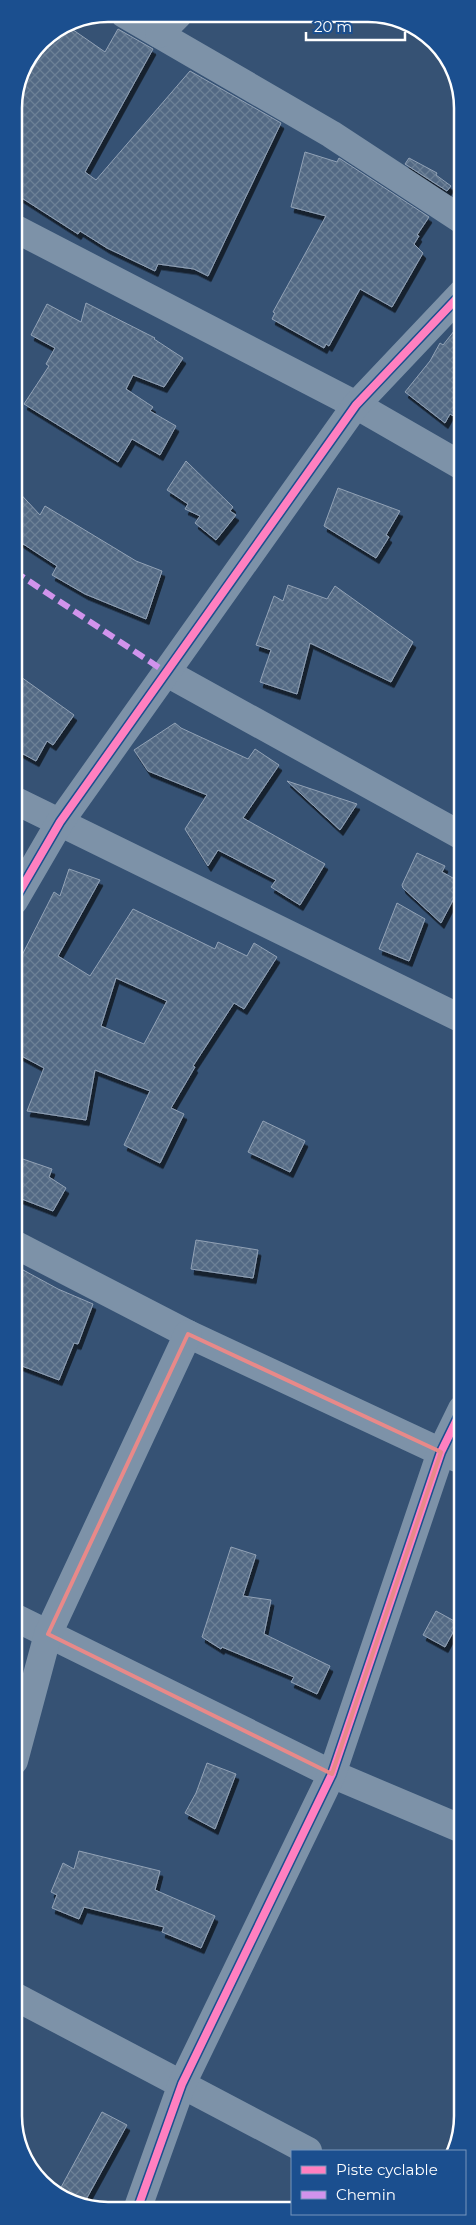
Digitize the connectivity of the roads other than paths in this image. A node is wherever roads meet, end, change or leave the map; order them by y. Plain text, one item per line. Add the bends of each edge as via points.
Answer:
1 (138, 22) edge
2 (170, 22) edge
3 (159, 34) junction
4 (454, 215) edge
5 (23, 233) edge
6 (454, 302) edge
7 (356, 405) junction
8 (454, 461) edge
9 (167, 673) junction
10 (23, 804) edge
11 (60, 822) junction
12 (454, 831) edge
13 (23, 886) edge
14 (454, 1015) edge
15 (22, 1248) edge
16 (188, 1334) junction
17 (451, 1456) edge
18 (22, 1621) edge
19 (48, 1634) junction
20 (22, 1730) edge
21 (332, 1774) junction
22 (453, 1824) edge
23 (22, 2000) edge
24 (182, 2084) junction
25 (306, 2150) edge
26 (140, 2202) edge

1 - 3 street
2 - 3 street
3 - 4 street via 331,134
5 - 7 street
6 - 7 street
7 - 8 street
7 - 9 street
9 - 11 street
9 - 12 street
10 - 11 street
11 - 13 street
11 - 14 street
15 - 16 street
16 - 17 street
16 - 19 street
17 - 21 street
18 - 19 street
19 - 20 street
19 - 21 street
21 - 22 street
21 - 24 street
23 - 24 street
24 - 25 street
24 - 26 street

